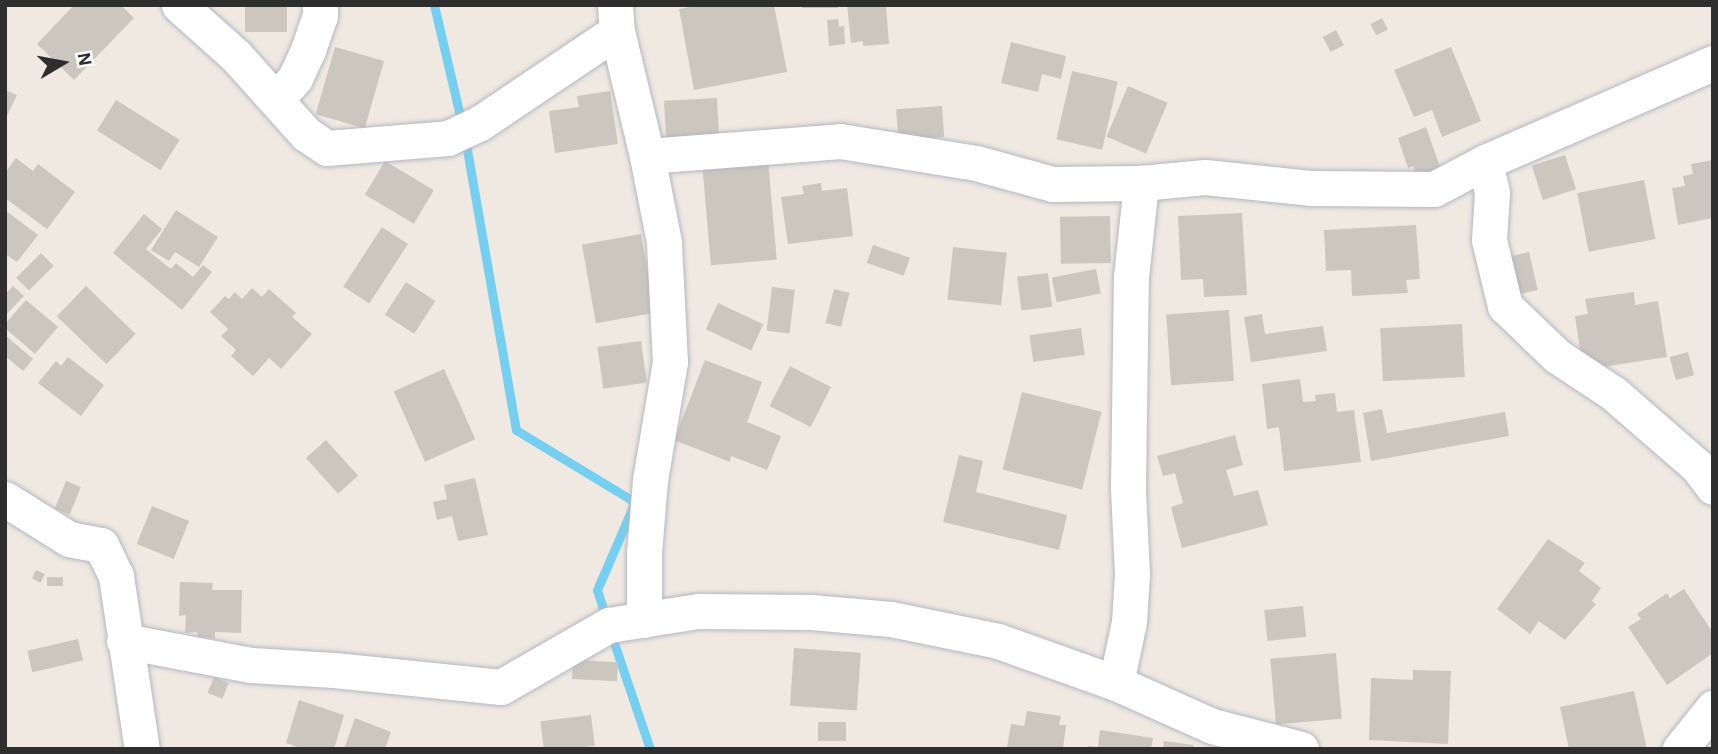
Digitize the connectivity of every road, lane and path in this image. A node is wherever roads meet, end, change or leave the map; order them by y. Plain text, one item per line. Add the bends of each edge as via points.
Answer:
1 (179, 5) edge
2 (320, 5) edge
3 (616, 18) edge
4 (1713, 63) edge
5 (276, 100) junction
6 (648, 156) junction
7 (1485, 162) junction
8 (1141, 183) junction
9 (1713, 487) edge
10 (5, 499) edge
11 (644, 620) junction
12 (124, 641) junction
13 (1116, 683) junction
14 (1713, 708) edge
15 (142, 749) edge
16 (1301, 749) edge
17 (1680, 749) edge

1 - 5 street
2 - 5 street via 320,16 295,78
3 - 5 street via 480,123 448,138 327,148 306,134
3 - 6 street
4 - 7 street
6 - 8 street via 840,141 976,163 1053,184
6 - 11 street via 664,242 670,362 650,480
7 - 8 street via 1434,189 1312,188 1205,177
7 - 9 street via 1492,193 1489,240 1505,306 1558,356 1613,393 1698,467
8 - 13 street via 1130,277 1132,574 1129,622
10 - 12 street via 69,539 101,545 116,576
11 - 12 street via 608,625 501,687 251,665
11 - 13 street via 698,611 811,612 891,619 998,641
12 - 15 street
13 - 16 street via 1212,726
14 - 17 street

